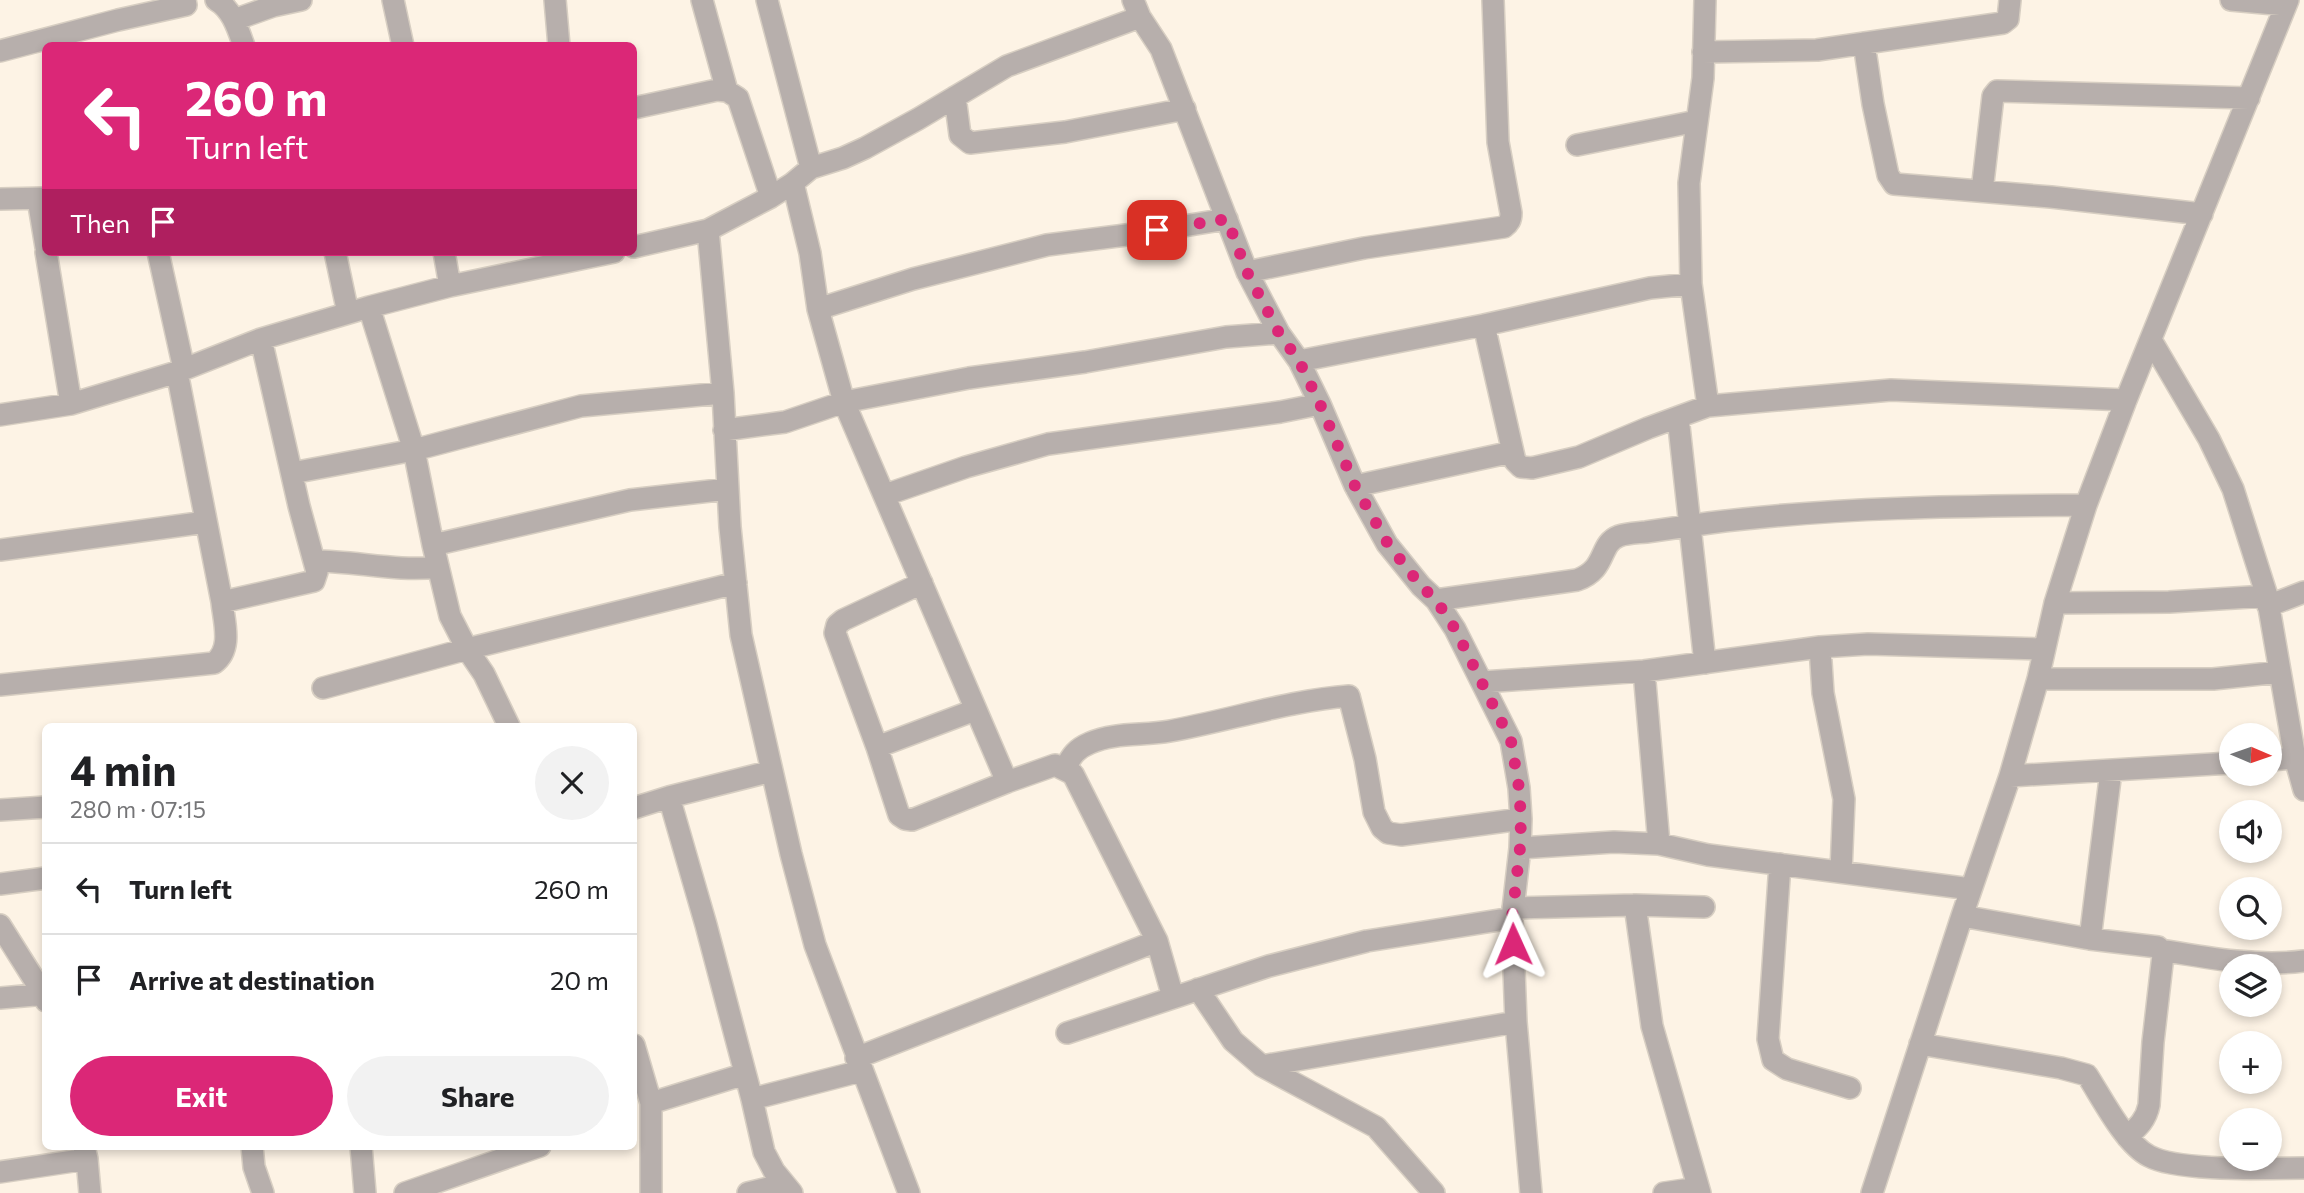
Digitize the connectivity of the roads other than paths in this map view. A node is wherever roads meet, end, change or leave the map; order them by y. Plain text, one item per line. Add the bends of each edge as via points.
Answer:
1 (216, 0) edge
2 (301, 0) edge
3 (393, 0) edge
4 (555, 0) edge
5 (702, 0) edge
6 (767, 0) edge
7 (1493, 0) edge
8 (1705, 0) edge
9 (2010, 0) edge
10 (2231, 0) edge
11 (192, 2) edge
12 (2287, 3) edge
13 (1136, 9) edge
14 (234, 20) junction
15 (242, 42) edge
16 (401, 42) edge
17 (559, 42) edge
18 (1864, 43) junction
19 (0, 51) edge
20 (1703, 52) junction
21 (727, 90) junction
22 (955, 97) junction
23 (2249, 98) junction
24 (637, 107) edge
25 (1185, 109) junction
26 (1697, 121) junction
27 (1577, 145) dead end
28 (811, 167) junction
29 (793, 183) junction
30 (1982, 191) junction
31 (771, 197) junction
32 (42, 198) edge
33 (0, 200) edge
34 (2202, 214) junction
35 (1227, 219) junction
36 (708, 230) junction
37 (637, 246) edge
38 (47, 256) edge
39 (159, 256) edge
40 (335, 256) edge
41 (445, 256) edge
42 (564, 258) edge
43 (1247, 272) junction
44 (1690, 284) junction
45 (450, 286) junction
46 (369, 307) junction
47 (818, 309) junction
48 (348, 313) junction
49 (1484, 325) junction
50 (1279, 333) junction
51 (261, 339) junction
52 (2151, 340) junction
53 (1299, 361) junction
54 (180, 370) junction
55 (723, 393) junction
56 (2126, 400) junction
57 (844, 402) junction
58 (71, 404) junction
59 (1320, 404) junction
60 (1708, 405) junction
61 (0, 415) edge
62 (1678, 417) junction
63 (724, 430) junction
64 (414, 450) junction
65 (1512, 452) junction
66 (292, 473) junction
67 (1355, 486) junction
68 (728, 489) junction
69 (885, 495) junction
70 (2086, 505) junction
71 (206, 522) junction
72 (1691, 525) junction
73 (433, 545) junction
74 (0, 550) edge
75 (315, 561) junction
76 (438, 567) junction
77 (736, 583) junction
78 (922, 583) junction
79 (2304, 592) edge
80 (1436, 600) junction
81 (222, 601) junction
82 (2268, 601) junction
83 (2055, 603) junction
84 (1820, 647) junction
85 (467, 649) junction
86 (2044, 649) junction
87 (1704, 663) junction
88 (1644, 671) junction
89 (2280, 672) junction
90 (2038, 679) junction
91 (1483, 682) junction
92 (0, 685) edge
93 (323, 688) dead end
94 (2295, 701) edge
95 (975, 710) junction
96 (508, 723) edge
97 (877, 747) junction
98 (2295, 758) junction
99 (2282, 759) edge
100 (2219, 764) edge
101 (1065, 768) junction
102 (772, 771) junction
103 (2111, 771) junction
104 (2010, 776) junction
105 (1007, 782) junction
106 (2304, 790) edge
107 (669, 797) junction
108 (42, 807) edge
109 (637, 807) edge
110 (0, 810) edge
111 (1521, 819) junction
112 (1659, 844) junction
113 (1520, 848) junction
114 (1780, 864) junction
115 (1842, 872) junction
116 (42, 879) edge
117 (0, 884) edge
118 (1971, 889) junction
119 (1635, 905) junction
120 (1704, 907) dead end
121 (1512, 913) junction
122 (1962, 916) junction
123 (0, 925) edge
124 (2090, 939) junction
125 (1157, 941) junction
126 (2161, 950) junction
127 (2304, 961) edge
128 (1198, 989) junction
129 (42, 992) edge
130 (42, 997) edge
131 (1173, 997) junction
132 (0, 999) edge
133 (1516, 1022) junction
134 (1067, 1033) dead end
135 (1920, 1044) junction
136 (637, 1062) edge
137 (859, 1064) junction
138 (1262, 1066) junction
139 (745, 1074) junction
140 (1850, 1088) dead end
141 (752, 1099) junction
142 (645, 1108) edge
143 (2127, 1137) junction
144 (252, 1150) edge
145 (361, 1150) edge
146 (529, 1150) edge
147 (86, 1153) edge
148 (2304, 1168) edge
149 (0, 1172) edge
150 (788, 1188) edge
151 (1699, 1190) edge
152 (90, 1193) edge
153 (262, 1193) edge
154 (365, 1193) edge
155 (405, 1193) edge
156 (651, 1193) edge
157 (748, 1193) edge
158 (909, 1193) edge
159 (1434, 1193) edge
160 (1531, 1193) edge
161 (1664, 1193) edge
162 (1872, 1193) edge

1 - 14 street
2 - 14 street
3 - 16 street
4 - 17 street
5 - 21 street
6 - 28 street
7 - 43 street via 1499,142 1511,214 1508,224
8 - 20 street
9 - 18 street via 2008,19 2003,23
10 - 12 street
11 - 19 street
12 - 23 street
13 - 22 street via 1007,66
13 - 25 street via 1161,49
14 - 15 street
18 - 20 street via 1817,50
18 - 30 street via 1891,182
20 - 26 street
21 - 24 street
21 - 31 street via 738,98
22 - 25 street via 960,135 970,143 1065,132
22 - 28 street via 865,148
23 - 30 street via 1997,91
23 - 34 street
25 - 35 street
26 - 27 street
26 - 44 street via 1689,183
28 - 29 street
29 - 31 street
29 - 47 street
30 - 34 street
31 - 36 street
32 - 33 street
34 - 52 street
35 - 43 street
35 - 47 street via 1047,245
36 - 37 street
36 - 55 street
38 - 58 street
39 - 54 street
40 - 48 street
41 - 45 street
42 - 45 street
43 - 50 street
44 - 49 street via 1650,288
44 - 60 street
45 - 46 street
46 - 48 street
46 - 64 street
47 - 57 street
48 - 51 street
49 - 53 street
49 - 65 street
50 - 53 street
50 - 57 street via 1226,337
51 - 54 street
51 - 66 street
52 - 56 street
52 - 82 street via 2209,439 2232,489
53 - 59 street
54 - 58 street
54 - 71 street
55 - 63 street
55 - 64 street via 582,406
56 - 60 street via 1891,390
56 - 70 street
57 - 63 street via 785,422
57 - 69 street
58 - 61 street
59 - 67 street
59 - 69 street via 1048,444
60 - 62 street
62 - 65 street via 1579,457 1532,468 1521,467
62 - 72 street
63 - 68 street
64 - 66 street
64 - 73 street
65 - 67 street
66 - 75 street
67 - 80 street via 1388,544
68 - 73 street via 630,500
68 - 77 street
69 - 78 street
70 - 72 street via 1773,515
70 - 83 street
71 - 74 street
71 - 81 street
72 - 80 street via 1618,536 1608,544 1597,569 1577,580
72 - 87 street
73 - 76 street
75 - 76 street via 413,570
75 - 81 street via 314,581
76 - 85 street via 450,616
77 - 85 street
77 - 102 street via 741,635
78 - 95 street
78 - 97 street via 836,625 837,640
79 - 82 street
80 - 91 street
81 - 92 street via 225,650 214,663
82 - 83 street
82 - 89 street
83 - 86 street
84 - 86 street
84 - 87 street
84 - 115 street via 1823,693 1844,799
85 - 93 street
85 - 96 street
86 - 90 street
87 - 88 street
88 - 91 street
88 - 112 street
89 - 90 street via 2213,679
89 - 94 street
90 - 104 street
91 - 111 street via 1511,741
94 - 98 street
95 - 97 street
95 - 105 street
97 - 105 street via 899,816 905,819
98 - 99 street
98 - 106 street
100 - 103 street
101 - 105 street via 1055,765
101 - 111 street via 1074,751 1111,737 1167,732 1349,696 1374,812 1388,833
101 - 125 street via 1073,774
102 - 107 street
102 - 137 street via 815,945
103 - 104 street
103 - 124 street
104 - 118 street
107 - 109 street
107 - 139 street
108 - 110 street
111 - 113 street
112 - 113 street
112 - 114 street
113 - 121 street
114 - 115 street
114 - 140 street via 1768,1039 1773,1060 1787,1069
115 - 118 street
116 - 117 street
118 - 122 street
119 - 120 street
119 - 121 street
119 - 151 street via 1652,1026
121 - 128 street via 1367,941
121 - 133 street
122 - 124 street
122 - 135 street
123 - 129 street
124 - 126 street
125 - 131 street
125 - 137 street
126 - 127 street via 2210,958
126 - 143 street via 2149,1105 2140,1126
128 - 131 street
128 - 138 street via 1233,1041
130 - 132 street
131 - 134 street
133 - 138 street
133 - 160 street
135 - 143 street via 2087,1075
135 - 162 street
136 - 142 street
137 - 141 street
137 - 158 street
138 - 159 street via 1376,1127
139 - 141 street
139 - 142 street
141 - 150 street via 764,1152
142 - 156 street
143 - 148 street via 2149,1156 2179,1164
144 - 153 street
145 - 154 street
146 - 155 street
147 - 149 street
147 - 152 street
150 - 157 street
151 - 161 street

